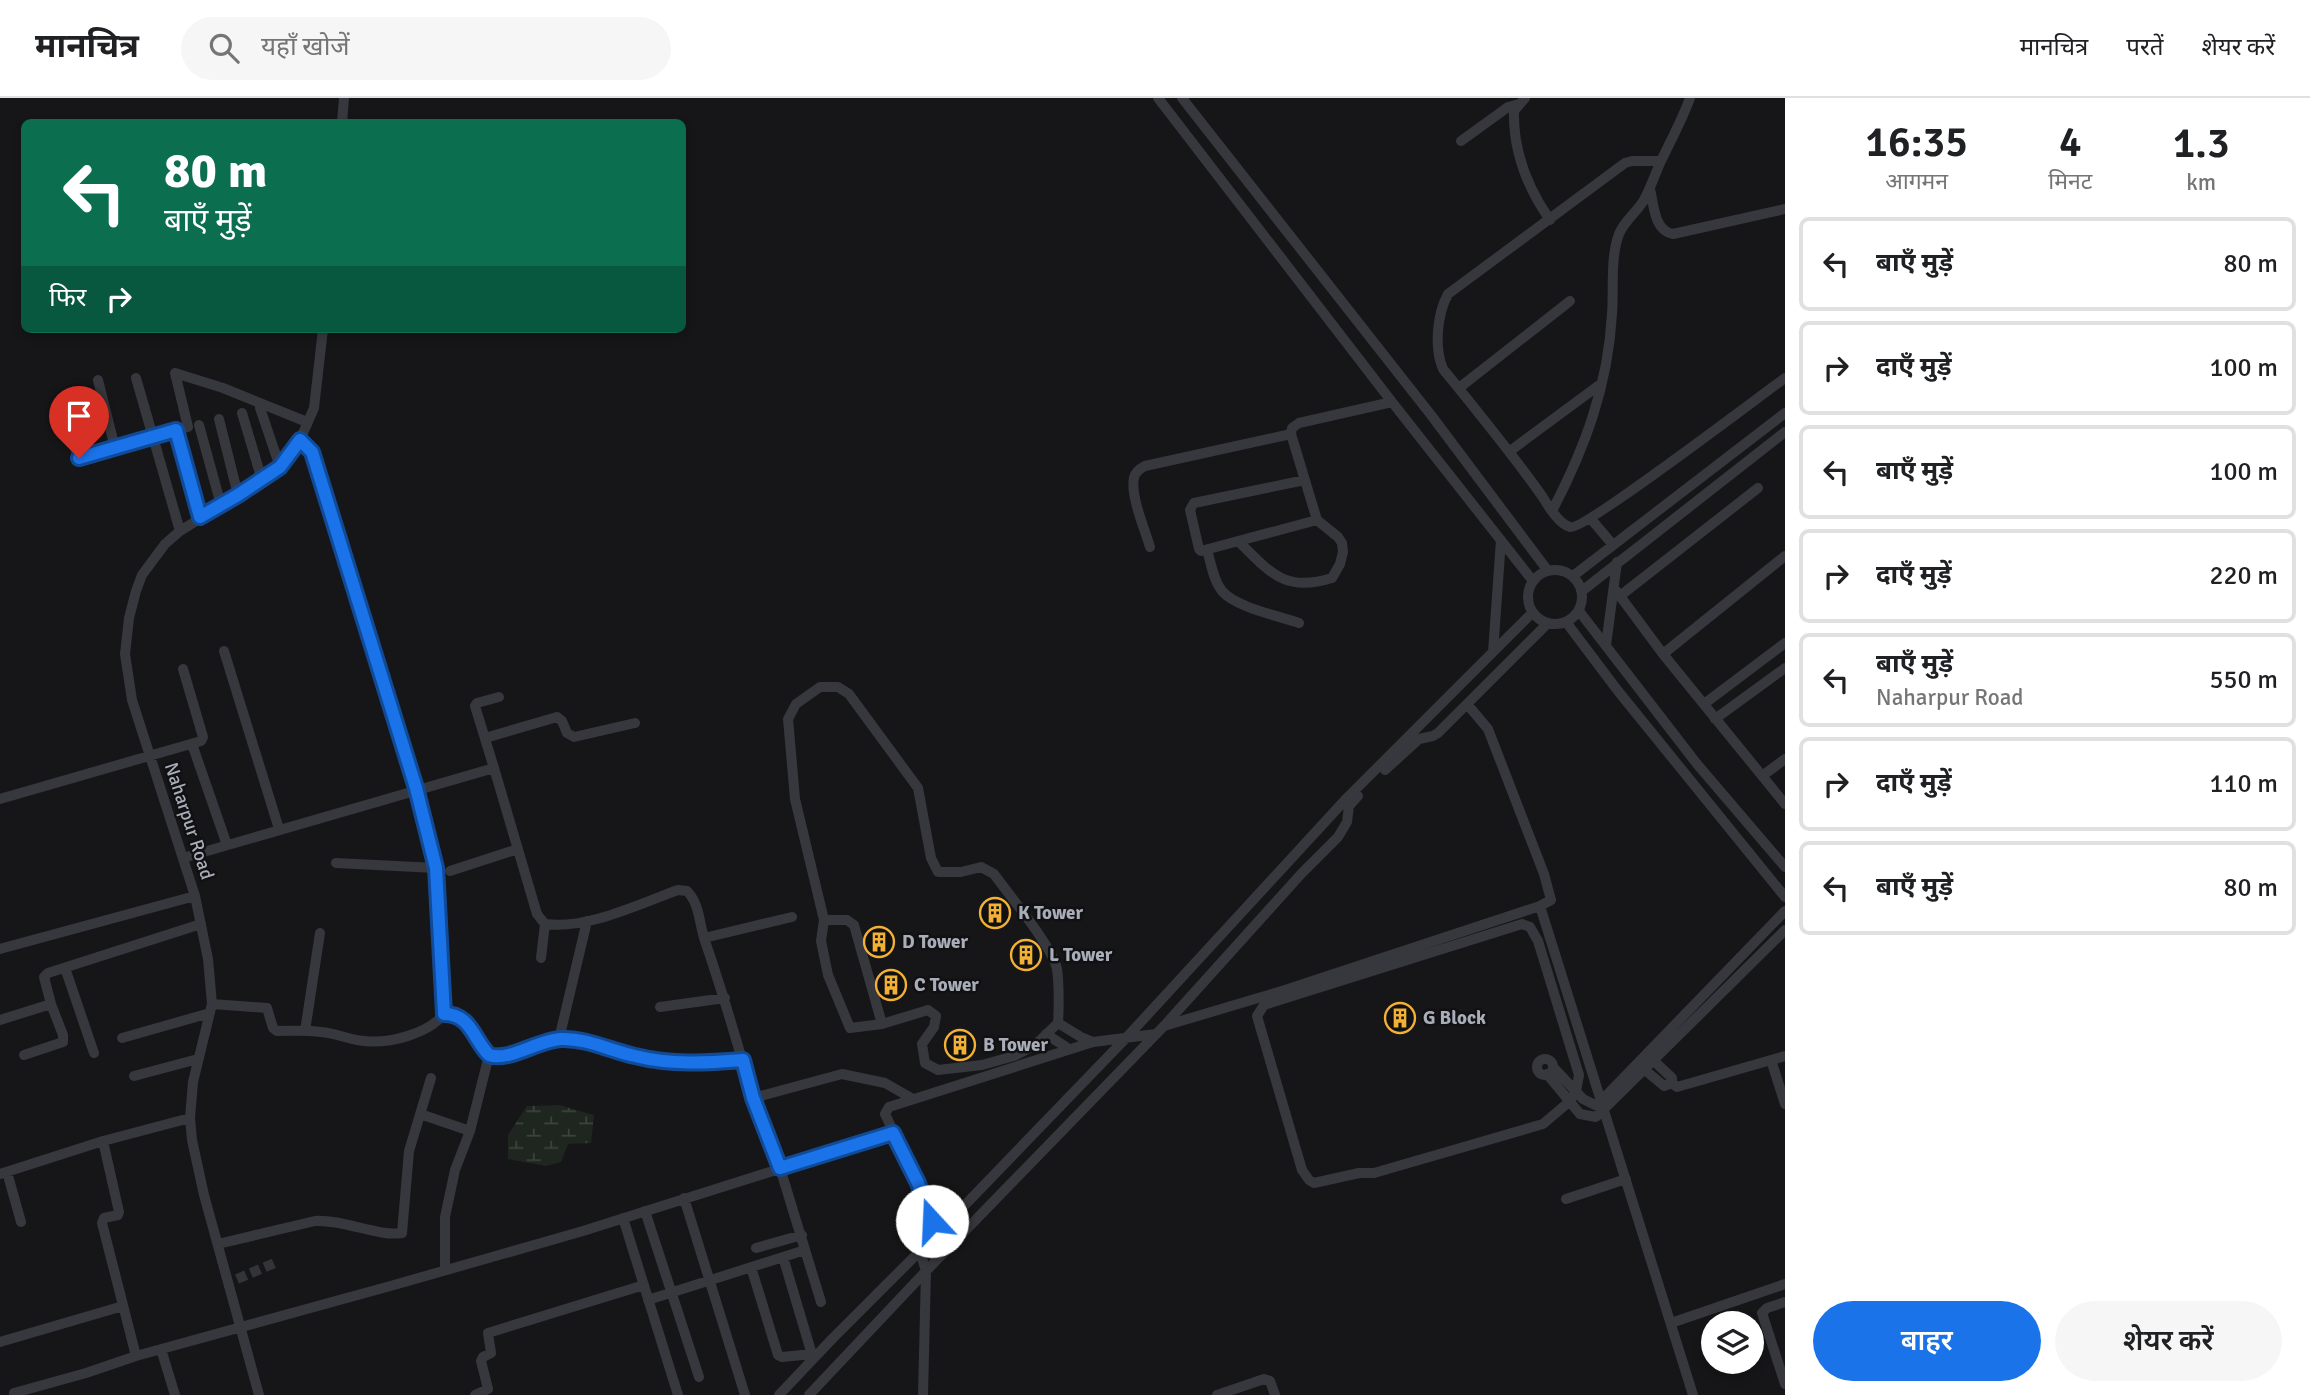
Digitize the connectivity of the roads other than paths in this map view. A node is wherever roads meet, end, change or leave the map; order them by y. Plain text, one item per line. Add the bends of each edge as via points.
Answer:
1 (344, 98) edge
2 (1158, 98) edge
3 (1182, 98) edge
4 (1532, 98) edge
5 (1690, 98) edge
6 (1523, 100) edge
7 (342, 119) edge
8 (1461, 141) dead end
9 (1661, 160) junction
10 (1650, 189) junction
11 (1785, 209) edge
12 (1550, 220) junction
13 (1570, 301) dead end
14 (323, 333) edge
15 (1389, 361) junction
16 (1371, 376) junction
17 (136, 378) dead end
18 (1785, 378) edge
19 (99, 380) dead end
20 (1602, 383) junction
21 (1459, 388) junction
22 (61, 399) dead end
23 (1392, 402) junction
24 (260, 408) dead end
25 (1785, 413) edge
26 (242, 414) dead end
27 (219, 419) dead end
28 (307, 422) junction
29 (199, 425) dead end
30 (176, 430) junction
31 (1785, 432) edge
32 (1291, 434) junction
33 (153, 437) junction
34 (300, 440) junction
35 (115, 448) junction
36 (1510, 451) junction
37 (280, 467) junction
38 (262, 480) junction
39 (1305, 480) junction
40 (1758, 488) dead end
41 (238, 495) junction
42 (221, 505) junction
43 (1552, 512) junction
44 (200, 517) junction
45 (1317, 520) junction
46 (1591, 520) junction
47 (180, 531) junction
48 (1500, 540) junction
49 (1238, 541) junction
50 (1613, 545) junction
51 (1150, 547) dead end
52 (1207, 550) junction
53 (1785, 556) edge
54 (1618, 562) junction
55 (1590, 563) junction
56 (1548, 570) junction
57 (1573, 576) junction
58 (1599, 576) junction
59 (1533, 581) junction
60 (1582, 591) junction
61 (1617, 592) junction
62 (1579, 611) junction
63 (1532, 613) junction
64 (1566, 622) junction
65 (1299, 623) dead end
66 (1547, 624) junction
67 (1785, 643) edge
68 (1606, 645) junction
69 (224, 651) dead end
70 (1493, 652) junction
71 (1663, 654) junction
72 (1785, 668) edge
73 (183, 669) dead end
74 (1734, 682) junction
75 (499, 697) dead end
76 (1744, 698) junction
77 (1467, 704) junction
78 (1703, 704) junction
79 (1715, 719) junction
80 (635, 723) dead end
81 (485, 738) junction
82 (192, 744) junction
83 (149, 757) junction
84 (1785, 759) edge
85 (494, 768) junction
86 (1762, 776) junction
87 (416, 788) junction
88 (1781, 790) edge
89 (0, 799) edge
90 (1785, 804) edge
91 (279, 829) junction
92 (227, 845) junction
93 (518, 849) junction
94 (183, 858) junction
95 (335, 863) dead end
96 (1785, 867) edge
97 (436, 868) junction
98 (450, 871) dead end
99 (195, 897) junction
100 (1785, 897) edge
101 (1540, 906) junction
102 (1785, 911) edge
103 (792, 917) dead end
104 (824, 920) junction
105 (587, 922) junction
106 (201, 924) junction
107 (545, 924) junction
108 (1785, 930) edge
109 (320, 933) dead end
110 (704, 938) junction
111 (0, 949) edge
112 (541, 958) dead end
113 (65, 968) junction
114 (725, 998) junction
115 (51, 1004) junction
116 (660, 1007) dead end
117 (211, 1008) junction
118 (444, 1014) junction
119 (0, 1020) edge
120 (1058, 1023) junction
121 (882, 1024) junction
122 (1160, 1030) junction
123 (305, 1031) junction
124 (1046, 1034) junction
125 (1127, 1037) junction
126 (121, 1038) dead end
127 (559, 1039) junction
128 (1093, 1041) junction
129 (1069, 1049) junction
130 (94, 1054) dead end
131 (24, 1055) dead end
132 (489, 1055) junction
133 (1785, 1056) edge
134 (198, 1059) junction
135 (743, 1060) junction
136 (1771, 1060) junction
137 (1654, 1061) junction
138 (1645, 1070) junction
139 (1550, 1071) dead end
140 (134, 1076) dead end
141 (431, 1078) dead end
142 (1672, 1083) junction
143 (1573, 1096) junction
144 (753, 1098) junction
145 (913, 1099) junction
146 (1785, 1104) edge
147 (1603, 1106) junction
148 (420, 1114) junction
149 (190, 1118) junction
150 (470, 1131) junction
151 (893, 1133) junction
152 (103, 1141) junction
153 (780, 1168) junction
154 (4, 1173) edge
155 (1626, 1179) junction
156 (684, 1198) junction
157 (1566, 1199) dead end
158 (645, 1211) junction
159 (623, 1218) junction
160 (21, 1222) dead end
161 (802, 1235) junction
162 (936, 1235) junction
163 (218, 1244) junction
164 (756, 1248) dead end
165 (805, 1250) junction
166 (920, 1251) junction
167 (783, 1257) junction
168 (751, 1267) junction
169 (445, 1270) junction
170 (926, 1271) junction
171 (709, 1280) junction
172 (1785, 1284) edge
173 (644, 1285) junction
174 (672, 1292) junction
175 (648, 1300) junction
176 (821, 1302) dead end
177 (1785, 1302) edge
178 (123, 1306) junction
179 (1671, 1323) junction
180 (241, 1326) junction
181 (0, 1342) edge
182 (162, 1349) junction
183 (136, 1356) junction
184 (812, 1357) junction
185 (699, 1377) dead end
186 (1785, 1384) edge
187 (14, 1393) dead end
188 (175, 1395) edge
189 (259, 1395) edge
190 (475, 1395) edge
191 (678, 1395) edge
192 (745, 1395) edge
193 (779, 1395) edge
194 (809, 1395) edge
195 (923, 1395) edge
196 (1217, 1395) edge
197 (1275, 1395) edge
198 (1693, 1395) edge

1 - 7 street
2 - 16 street
3 - 15 street
4 - 6 street
5 - 9 street
6 - 8 street
6 - 12 street via 1514,119 1524,174
9 - 10 street
9 - 12 street via 1625,163
10 - 11 street via 1659,227 1665,233
10 - 20 street via 1619,233
12 - 21 street via 1448,294 1438,358
13 - 21 street
14 - 28 street, Naharpur Road via 314,408
15 - 16 street
15 - 56 street
16 - 23 street
17 - 33 street
18 - 46 street
19 - 35 street
20 - 36 street
20 - 43 street via 1581,454
21 - 36 street
22 - 35 street via 79,458
23 - 32 street via 1299,423
23 - 48 street
24 - 37 street
25 - 50 street
26 - 38 street
27 - 41 street
28 - 30 street via 175,373 188,427
28 - 34 street, Naharpur Road
29 - 42 street
30 - 33 street
30 - 44 street
31 - 54 street
32 - 39 street
32 - 51 street via 1138,470 1133,489
33 - 35 street
33 - 47 street
34 - 37 street, Naharpur Road
34 - 87 street via 312,452
36 - 43 street
37 - 38 street, Naharpur Road
38 - 41 street, Naharpur Road
39 - 45 street
39 - 52 street via 1194,503 1190,510 1199,549
40 - 61 street
41 - 42 street, Naharpur Road
42 - 44 street, Naharpur Road
43 - 46 street via 1569,527
44 - 47 street, Naharpur Road
45 - 49 street
45 - 49 street via 1338,537 1343,552 1336,573 1320,582 1275,577
46 - 50 street
47 - 83 street, Naharpur Road via 142,575 129,618 127,675
48 - 59 street
48 - 70 street
49 - 52 street
50 - 55 street
52 - 65 street via 1224,593
53 - 71 street
54 - 58 street
54 - 61 street
55 - 57 street
55 - 58 street
56 - 57 street
56 - 59 street
57 - 60 street
58 - 60 street
59 - 63 street via 1527,597
60 - 62 street
61 - 68 street
61 - 71 street
62 - 64 street
62 - 68 street
63 - 66 street
63 - 70 street
64 - 66 street
64 - 100 street
66 - 77 street
67 - 74 street
68 - 96 street via 1697,764
69 - 91 street
70 - 125 street via 1346,799
71 - 78 street
72 - 76 street
73 - 82 street via 203,737
74 - 76 street
74 - 78 street
75 - 81 street via 475,706
76 - 79 street
77 - 101 street via 1488,729 1544,874 1551,897
77 - 122 street via 1433,736 1419,739 1349,806 1338,837
78 - 79 street
79 - 86 street
80 - 81 street via 575,737 557,717
81 - 85 street
82 - 83 street
82 - 92 street
83 - 89 street
83 - 94 street, Naharpur Road
84 - 86 street
85 - 87 street
85 - 93 street
86 - 88 street
87 - 91 street
87 - 97 street
88 - 90 street
91 - 92 street
92 - 94 street
93 - 98 street
93 - 107 street via 537,914
94 - 99 street, Naharpur Road
95 - 97 street
97 - 118 street
99 - 106 street, Naharpur Road
99 - 111 street
101 - 122 street
101 - 147 street
102 - 147 street
103 - 110 street
104 - 120 street via 795,799 788,719 796,704 820,687 838,687 849,694 918,788 931,858 938,872 981,867 994,874 1049,951 1057,969
104 - 121 street via 847,920 854,925
104 - 121 street via 821,941 828,975 850,1028
105 - 107 street
105 - 110 street via 678,890 687,891 695,898
105 - 127 street
106 - 113 street
106 - 117 street, Naharpur Road
107 - 112 street
108 - 137 street
109 - 123 street
110 - 114 street
113 - 115 street via 44,977
113 - 130 street
114 - 116 street
114 - 135 street
115 - 119 street
115 - 131 street via 63,1042
117 - 123 street via 264,1007 270,1011 275,1030
117 - 126 street
117 - 134 street, Naharpur Road
118 - 123 street via 426,1029 376,1042
118 - 132 street via 468,1023
120 - 124 street
120 - 128 street
121 - 124 street via 928,1010 936,1016 922,1044 925,1063 937,1070 1014,1056
122 - 125 street
122 - 170 street
124 - 129 street
125 - 128 street
125 - 162 street
127 - 132 street via 504,1057
127 - 135 street via 655,1060
128 - 129 street
129 - 145 street
132 - 150 street
133 - 136 street
134 - 140 street
134 - 149 street, Naharpur Road
135 - 144 street
136 - 142 street via 1677,1087
136 - 146 street
137 - 138 street
137 - 142 street
138 - 142 street via 1664,1086
138 - 147 street
139 - 143 street
141 - 148 street
143 - 143 street via 1543,1124 1374,1173 1314,1183 1301,1170 1257,1016 1264,1005 1526,925 1538,941 1579,1075
143 - 147 street via 1580,1114 1589,1117 1596,1117
144 - 145 street via 842,1074 885,1083
144 - 153 street
145 - 151 street via 886,1110
147 - 155 street
148 - 150 street
148 - 163 street via 408,1157 401,1233 315,1221
149 - 152 street
149 - 163 street, Naharpur Road
150 - 169 street via 455,1170 445,1217
151 - 153 street
151 - 162 street via 918,1183
152 - 154 street
152 - 178 street via 119,1212 102,1223
153 - 156 street
153 - 161 street
154 - 160 street
155 - 157 street
155 - 179 street
156 - 158 street
156 - 171 street
158 - 159 street
158 - 174 street
159 - 169 street
159 - 173 street
161 - 164 street
161 - 165 street
162 - 166 street
163 - 180 street, Naharpur Road via 233,1280
165 - 167 street
165 - 176 street
166 - 170 street
166 - 184 street
167 - 168 street
167 - 184 street
168 - 171 street
168 - 184 street via 778,1355
169 - 180 street
170 - 194 street
170 - 195 street
171 - 174 street
171 - 192 street
172 - 179 street
173 - 175 street
173 - 190 street via 488,1333 491,1352 481,1358 488,1389
174 - 175 street
174 - 185 street
175 - 191 street
177 - 186 street via 1762,1313
178 - 181 street
178 - 183 street
179 - 198 street
180 - 182 street
180 - 189 street, Naharpur Road
182 - 183 street
182 - 188 street
183 - 187 street
184 - 193 street
196 - 197 street via 1264,1379 1270,1381

